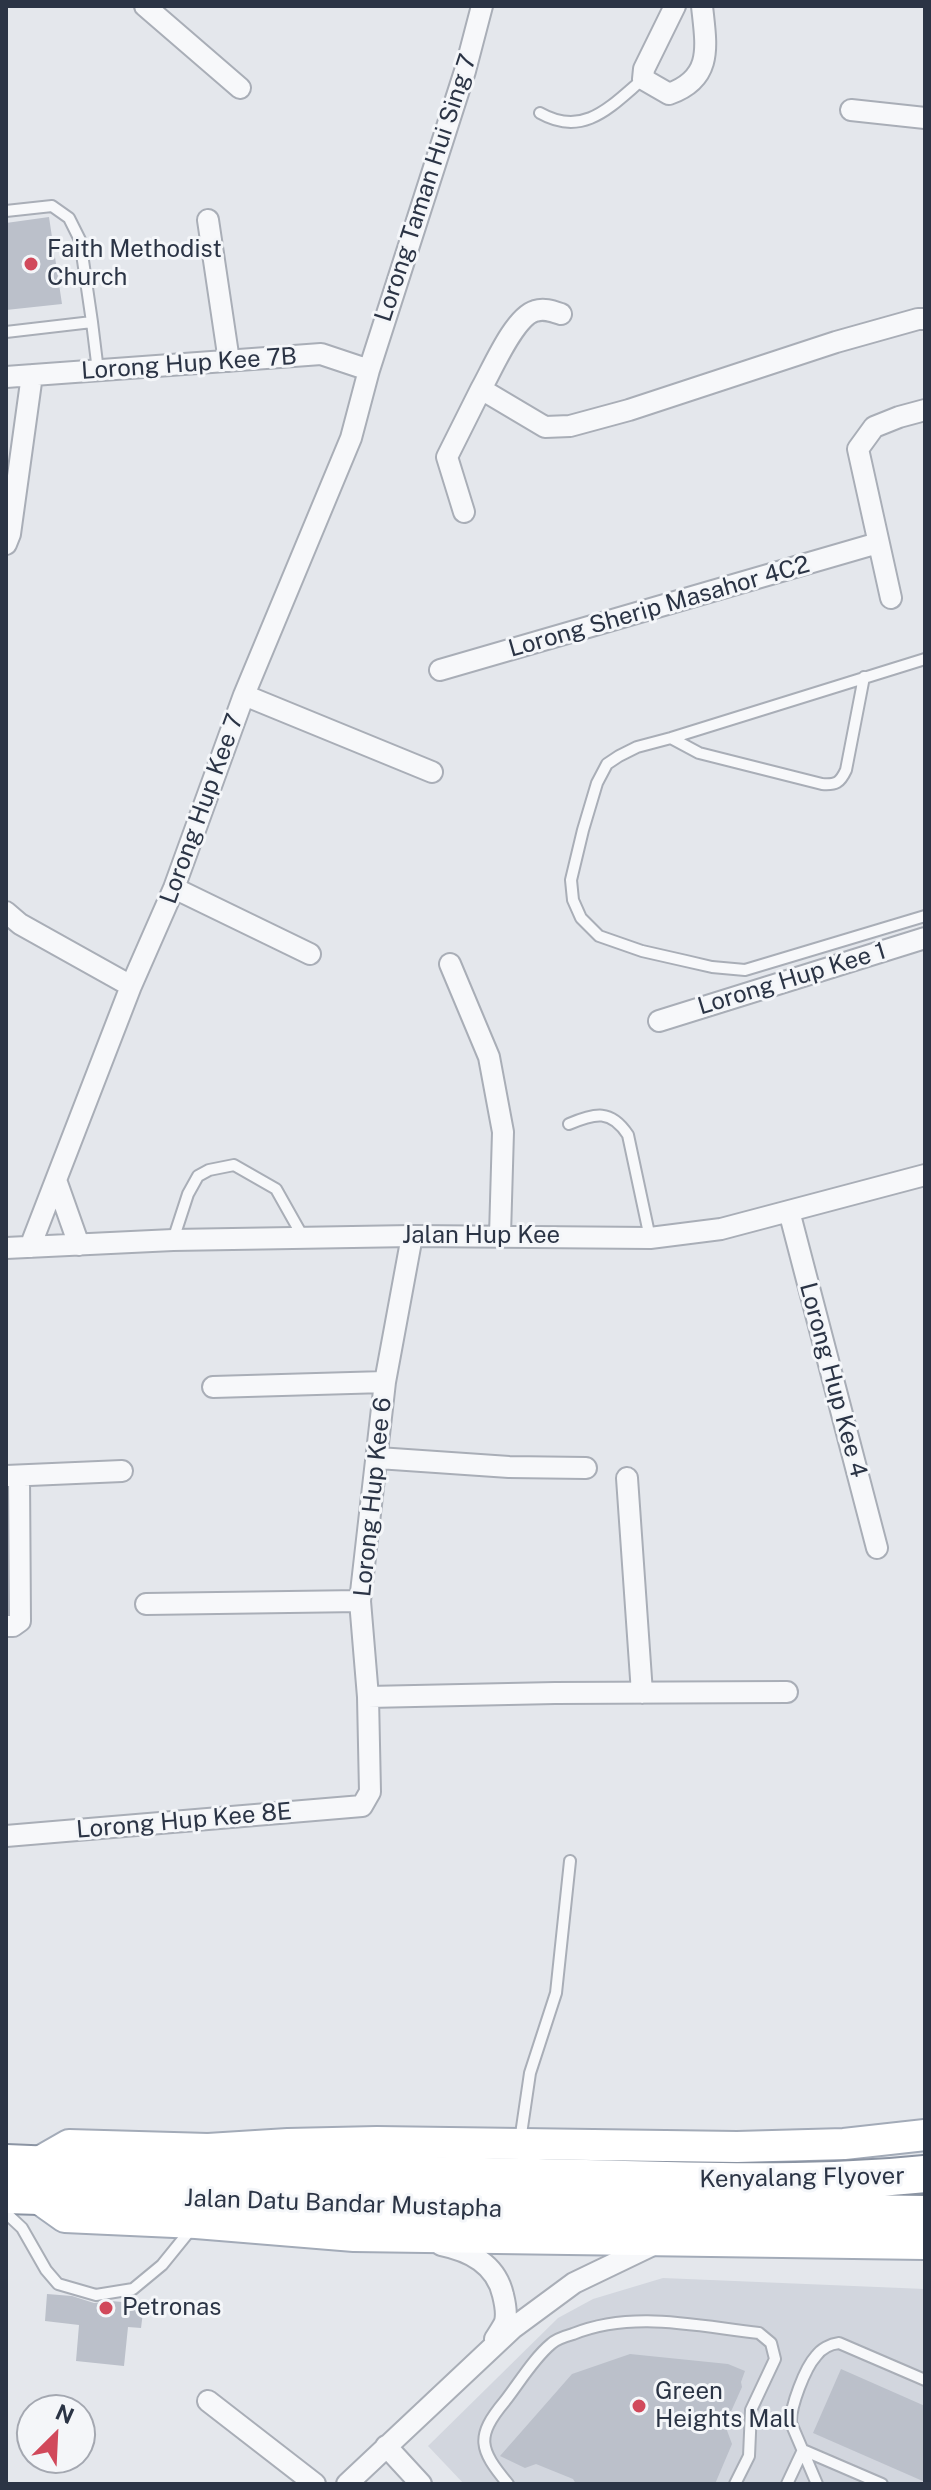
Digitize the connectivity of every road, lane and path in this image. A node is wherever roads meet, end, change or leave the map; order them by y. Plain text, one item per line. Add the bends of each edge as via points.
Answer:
1 (145, 6) edge
2 (482, 6) edge
3 (675, 6) edge
4 (702, 6) edge
5 (643, 79) junction
6 (240, 88) dead end
7 (851, 110) dead end
8 (540, 113) dead end
9 (925, 118) edge
10 (6, 211) edge
11 (208, 220) dead end
12 (561, 314) dead end
13 (925, 319) edge
14 (92, 322) junction
15 (6, 332) edge
16 (229, 361) junction
17 (369, 370) junction
18 (98, 371) junction
19 (32, 375) junction
20 (6, 377) edge
21 (481, 389) junction
22 (925, 410) edge
23 (464, 512) dead end
24 (878, 543) junction
25 (6, 544) edge
26 (891, 598) dead end
27 (925, 659) edge
28 (440, 670) dead end
29 (864, 677) junction
30 (244, 695) junction
31 (671, 738) junction
32 (432, 772) dead end
33 (174, 888) junction
34 (6, 912) edge
35 (925, 916) edge
36 (925, 938) edge
37 (310, 954) dead end
38 (450, 964) dead end
39 (131, 986) junction
40 (659, 1021) dead end
41 (569, 1124) dead end
42 (925, 1175) edge
43 (56, 1180) junction
44 (789, 1211) junction
45 (500, 1235) junction
46 (412, 1236) junction
47 (303, 1238) junction
48 (650, 1238) junction
49 (173, 1240) junction
50 (79, 1245) junction
51 (30, 1247) junction
52 (6, 1248) edge
53 (385, 1382) junction
54 (213, 1387) dead end
55 (378, 1458) junction
56 (586, 1468) dead end
57 (122, 1471) dead end
58 (12, 1476) edge
59 (627, 1478) dead end
60 (877, 1548) dead end
61 (360, 1601) junction
62 (146, 1604) dead end
63 (6, 1626) edge
64 (787, 1692) dead end
65 (642, 1693) junction
66 (368, 1697) junction
67 (362, 1806) joint
68 (6, 1836) edge
69 (570, 1861) dead end
70 (925, 2135) edge
71 (520, 2144) junction
72 (925, 2174) edge
73 (17, 2186) edge
74 (674, 2211) junction
75 (925, 2214) edge
76 (196, 2223) junction
77 (409, 2238) junction
78 (925, 2244) edge
79 (489, 2349) junction
80 (925, 2380) edge
81 (208, 2401) dead end
82 (386, 2446) junction
83 (803, 2450) junction
84 (315, 2484) edge
85 (347, 2484) edge
86 (421, 2484) edge
87 (508, 2484) edge
88 (735, 2484) edge
89 (787, 2484) edge
90 (817, 2484) edge
91 (882, 2484) edge

1 - 6 street
2 - 17 street, Lorong Taman Hui Sing 7
3 - 5 street
4 - 5 street via 705,56 699,75 669,94
5 - 8 lane via 599,115 573,124
7 - 9 street
10 - 14 lane via 52,206 69,218 80,240
11 - 16 street
12 - 21 street via 531,312 518,324
13 - 21 street via 570,426 545,427
14 - 15 lane
14 - 18 lane
16 - 17 street, Lorong Hup Kee 7B via 321,354
16 - 18 street, Lorong Hup Kee 7B
17 - 30 street, Lorong Hup Kee 7 via 345,453
18 - 19 street, Lorong Hup Kee 7B
19 - 20 street, Lorong Hup Kee 7B
19 - 25 street
21 - 23 street via 447,457
22 - 24 street via 874,427 858,449
24 - 26 street
24 - 28 street, Lorong Sherip Masahor 4C2
27 - 29 lane
29 - 31 lane
29 - 31 lane via 846,770 833,785 699,753
30 - 32 street
30 - 33 street, Lorong Hup Kee 7
31 - 35 lane via 619,756 607,764 597,783 571,880 581,918 599,936 642,951 745,970
33 - 37 street
33 - 39 street, Lorong Hup Kee 7
34 - 39 street
36 - 40 street, Lorong Hup Kee 1
38 - 45 street via 489,1057 503,1132
39 - 43 street, Lorong Hup Kee 7
41 - 48 lane via 589,1115 608,1116 621,1125 628,1135
42 - 44 street, Jalan Hup Kee
43 - 50 street
43 - 51 street, Lorong Hup Kee 7
44 - 48 street, Jalan Hup Kee via 721,1229
44 - 60 street, Lorong Hup Kee 4
45 - 46 street, Jalan Hup Kee
45 - 48 street, Jalan Hup Kee
46 - 47 street, Jalan Hup Kee
46 - 53 street, Lorong Hup Kee 6
47 - 49 street, Jalan Hup Kee
47 - 49 lane via 276,1189 234,1165 198,1176
49 - 50 street, Jalan Hup Kee
50 - 51 street, Jalan Hup Kee
51 - 52 street, Jalan Hup Kee
53 - 54 street
53 - 55 street, Lorong Hup Kee 6
55 - 56 street
55 - 61 street, Lorong Hup Kee 6
57 - 58 street
58 - 63 street via 20,1621
59 - 65 street
61 - 62 street
61 - 66 street, Lorong Hup Kee 6
64 - 65 street
65 - 66 street
66 - 67 street, Lorong Hup Kee 6 via 370,1792
67 - 68 street, Lorong Hup Kee 8E
69 - 71 lane via 556,1993 530,2073
70 - 71 main road via 737,2147
71 - 73 main road via 208,2149 69,2145
72 - 74 highway, Kenyalang Flyover via 808,2181
73 - 74 highway, Jalan Datu Bandar Mustapha via 291,2173
73 - 76 main road via 65,2217
73 - 76 lane via 22,2228 46,2270 58,2284 96,2295 133,2289 162,2265
74 - 75 highway, Kenyalang Flyover
74 - 77 main road
74 - 78 main road
74 - 79 street
76 - 77 main road
77 - 79 street via 459,2249 491,2270 501,2285 505,2321
79 - 82 street
80 - 83 lane via 831,2344 814,2357 793,2405 791,2423
81 - 84 street
82 - 85 street
82 - 86 street
83 - 89 lane
83 - 90 lane
83 - 91 lane
87 - 88 lane via 483,2444 492,2416 552,2342 595,2325 638,2320 759,2333 771,2343 775,2359 751,2410 749,2456

